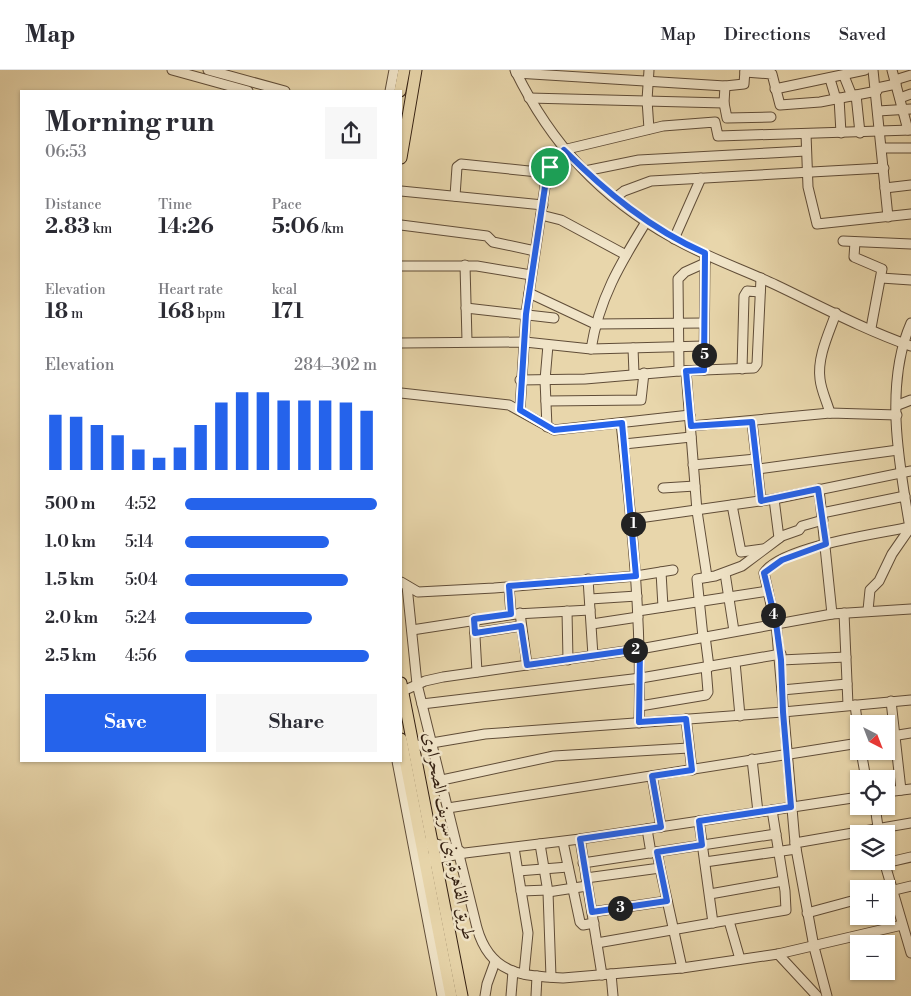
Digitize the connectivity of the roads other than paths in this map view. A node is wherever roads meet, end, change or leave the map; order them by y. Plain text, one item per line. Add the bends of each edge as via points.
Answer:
1 (173, 70) edge
2 (208, 70) edge
3 (394, 70) edge
4 (404, 70) edge
5 (416, 70) edge
6 (649, 70) edge
7 (865, 70) edge
8 (873, 70) edge
9 (892, 70) edge
10 (516, 71) edge
11 (745, 71) edge
12 (614, 74) edge
13 (911, 75) edge
14 (836, 76) edge
15 (647, 82) junction
16 (895, 82) junction
17 (725, 86) junction
18 (775, 89) junction
19 (877, 89) junction
20 (244, 90) edge
21 (282, 90) edge
22 (390, 90) edge
23 (400, 90) edge
24 (911, 94) edge
25 (854, 95) junction
26 (529, 98) junction
27 (900, 98) junction
28 (838, 99) junction
29 (647, 100) junction
30 (724, 103) junction
31 (907, 109) edge
32 (878, 110) junction
33 (771, 117) dead end
34 (649, 129) junction
35 (909, 130) edge
36 (880, 131) junction
37 (841, 133) junction
38 (860, 133) junction
39 (806, 134) junction
40 (882, 148) junction
41 (911, 148) edge
42 (564, 150) junction
43 (806, 151) junction
44 (402, 152) edge
45 (884, 168) junction
46 (585, 171) junction
47 (548, 173) junction
48 (807, 173) junction
49 (701, 178) junction
50 (911, 185) edge
51 (885, 188) junction
52 (402, 191) edge
53 (455, 196) junction
54 (616, 198) junction
55 (543, 205) junction
56 (911, 214) edge
57 (541, 216) junction
58 (888, 217) junction
59 (646, 222) junction
60 (402, 225) edge
61 (674, 239) junction
62 (843, 241) dead end
63 (856, 242) junction
64 (911, 244) edge
65 (535, 251) junction
66 (626, 255) junction
67 (705, 258) junction
68 (402, 266) edge
69 (465, 266) junction
70 (531, 275) junction
71 (761, 278) junction
72 (881, 278) junction
73 (911, 280) edge
74 (760, 292) junction
75 (529, 293) junction
76 (466, 308) junction
77 (836, 313) junction
78 (526, 314) junction
79 (554, 318) dead end
80 (704, 322) junction
81 (678, 323) junction
82 (911, 323) edge
83 (595, 324) junction
84 (871, 328) junction
85 (467, 341) junction
86 (525, 342) junction
87 (402, 343) edge
88 (907, 344) edge
89 (548, 345) junction
90 (678, 346) junction
91 (704, 346) junction
92 (633, 348) junction
93 (591, 349) junction
94 (742, 369) junction
95 (704, 370) junction
96 (682, 371) junction
97 (639, 374) junction
98 (520, 380) junction
99 (546, 380) junction
100 (402, 393) edge
101 (911, 400) edge
102 (546, 401) junction
103 (520, 410) junction
104 (897, 410) junction
105 (830, 413) junction
106 (690, 415) junction
107 (752, 422) junction
108 (622, 423) junction
109 (691, 426) junction
110 (547, 427) junction
111 (691, 437) junction
112 (624, 444) junction
113 (898, 450) junction
114 (756, 460) junction
115 (693, 465) junction
116 (758, 469) junction
117 (911, 471) edge
118 (900, 473) junction
119 (695, 486) junction
120 (663, 488) dead end
121 (818, 489) junction
122 (905, 496) junction
123 (774, 499) junction
124 (761, 501) junction
125 (732, 505) junction
126 (697, 511) junction
127 (823, 516) junction
128 (632, 519) junction
129 (911, 528) edge
130 (779, 538) junction
131 (826, 544) junction
132 (764, 549) junction
133 (674, 570) dead end
134 (661, 572) junction
135 (725, 573) junction
136 (636, 576) junction
137 (707, 577) junction
138 (588, 580) junction
139 (404, 584) edge
140 (509, 586) junction
141 (768, 591) junction
142 (637, 596) junction
143 (730, 598) junction
144 (590, 599) junction
145 (698, 603) junction
146 (663, 607) junction
147 (911, 609) edge
148 (590, 610) junction
149 (868, 610) junction
150 (567, 611) junction
151 (844, 613) junction
152 (515, 614) junction
153 (638, 614) junction
154 (832, 614) junction
155 (474, 619) junction
156 (776, 623) junction
157 (592, 624) junction
158 (521, 626) junction
159 (412, 630) junction
160 (734, 631) junction
161 (475, 633) junction
162 (704, 637) junction
163 (640, 649) junction
164 (593, 656) junction
165 (846, 656) junction
166 (781, 657) junction
167 (568, 660) junction
168 (735, 662) junction
169 (527, 665) junction
170 (708, 667) junction
171 (477, 672) junction
172 (640, 678) junction
173 (417, 684) junction
174 (847, 684) junction
175 (402, 687) edge
176 (782, 690) junction
177 (911, 700) edge
178 (891, 701) junction
179 (422, 704) junction
180 (851, 705) junction
181 (640, 706) junction
182 (783, 712) junction
183 (854, 715) edge
184 (891, 715) edge
185 (740, 716) junction
186 (686, 719) junction
187 (639, 722) junction
188 (911, 732) edge
189 (895, 736) edge
190 (402, 742) edge
191 (433, 742) junction
192 (850, 744) edge
193 (414, 746) junction
194 (689, 748) junction
195 (895, 751) edge
196 (787, 754) junction
197 (752, 759) junction
198 (397, 762) edge
199 (692, 770) junction
200 (652, 776) junction
201 (442, 780) junction
202 (906, 790) edge
203 (850, 797) edge
204 (791, 807) junction
205 (448, 808) junction
206 (772, 810) junction
207 (758, 812) junction
208 (699, 821) junction
209 (911, 823) edge
210 (661, 827) junction
211 (895, 828) edge
212 (647, 830) junction
213 (776, 834) junction
214 (850, 837) edge
215 (580, 839) junction
216 (563, 842) junction
217 (427, 844) junction
218 (540, 844) junction
219 (702, 845) junction
220 (796, 846) junction
221 (514, 848) junction
222 (654, 852) junction
223 (778, 852) junction
224 (459, 853) junction
225 (911, 857) edge
226 (430, 859) junction
227 (895, 860) edge
228 (705, 862) junction
229 (584, 863) junction
230 (568, 867) junction
231 (660, 868) junction
232 (518, 870) junction
233 (544, 870) junction
234 (783, 880) junction
235 (587, 882) junction
236 (911, 886) edge
237 (572, 888) junction
238 (803, 889) junction
239 (895, 890) edge
240 (521, 891) junction
241 (548, 891) junction
242 (785, 891) junction
243 (710, 894) junction
244 (667, 901) junction
245 (850, 902) edge
246 (895, 907) edge
247 (592, 912) junction
248 (807, 913) junction
249 (730, 922) junction
250 (594, 923) junction
251 (713, 924) junction
252 (902, 925) junction
253 (675, 930) junction
254 (597, 942) junction
255 (814, 948) junction
256 (910, 949) edge
257 (778, 954) junction
258 (740, 959) junction
259 (495, 962) junction
260 (682, 968) junction
261 (513, 971) junction
262 (524, 974) junction
263 (607, 974) junction
264 (537, 976) junction
265 (551, 977) junction
266 (442, 996) edge
267 (451, 996) edge
268 (462, 996) edge
269 (485, 996) edge
270 (511, 996) edge
271 (536, 996) edge
272 (613, 996) edge
273 (817, 996) edge
274 (827, 996) edge

1 - 20 street
2 - 21 street
3 - 22 street
4 - 23 main road
5 - 44 main road
6 - 15 street
7 - 14 street
8 - 19 street
9 - 16 street
10 - 12 street
10 - 26 street
11 - 17 street via 744,84
11 - 18 street via 772,74
12 - 15 street
13 - 16 street
14 - 18 street
14 - 25 street
14 - 28 street
15 - 17 street
15 - 29 street
16 - 19 street
16 - 27 street
17 - 30 street
18 - 28 street via 780,105
19 - 25 street
19 - 32 street
24 - 27 street
25 - 28 street
25 - 38 street
26 - 29 street
26 - 42 street
27 - 31 street
28 - 37 street
29 - 30 street
29 - 34 street
30 - 33 street via 727,118
31 - 32 street
31 - 35 street
32 - 36 street
34 - 39 street via 714,122 718,136
34 - 42 street
35 - 36 street
36 - 38 street
36 - 40 street
37 - 38 street
37 - 39 street
39 - 43 street
40 - 41 street
40 - 45 street
42 - 46 street
42 - 47 street
43 - 46 street via 638,160
43 - 48 street
45 - 48 street
45 - 51 street
46 - 54 street
47 - 53 street via 461,164 457,168
47 - 55 street
48 - 49 street
48 - 58 street via 817,224
49 - 54 street via 651,180 624,191
49 - 61 street
50 - 51 street
51 - 58 street
52 - 53 street
53 - 55 street
54 - 59 street
55 - 57 street
56 - 58 street
57 - 65 street
57 - 66 street via 561,220
59 - 61 street
59 - 66 street
60 - 65 street via 488,236 493,242
61 - 67 street
62 - 63 street
63 - 64 street
63 - 72 street via 854,257 882,269
65 - 70 street
66 - 83 street via 601,303
67 - 71 street
67 - 80 street
67 - 81 street via 678,279
68 - 69 street
69 - 70 street
69 - 76 street
70 - 75 street
71 - 74 street
71 - 77 street
72 - 73 street
72 - 84 street
74 - 94 street via 757,364 752,369
74 - 94 street via 747,291 744,296
75 - 78 street
75 - 83 street
76 - 78 street
76 - 85 street
77 - 84 street
77 - 105 street via 820,369
78 - 79 street
78 - 86 street
80 - 81 street
80 - 91 street
81 - 83 street
81 - 90 street
82 - 88 street
83 - 93 street
84 - 88 street
85 - 86 street
85 - 87 street
86 - 89 street
86 - 98 street
88 - 104 street via 899,364
89 - 93 street
89 - 99 street
90 - 91 street
90 - 92 street
90 - 96 street
91 - 95 street
92 - 93 street
92 - 97 street
94 - 95 street
95 - 96 street
96 - 97 street
96 - 106 street
97 - 99 street
97 - 102 street via 641,400
98 - 99 street
98 - 103 street
99 - 102 street
100 - 103 street via 509,405
101 - 104 street
102 - 110 street
103 - 110 street
104 - 105 street
104 - 113 street
105 - 107 street
106 - 108 street
106 - 109 street
107 - 109 street
107 - 114 street
108 - 110 street via 560,430
108 - 112 street
109 - 111 street
111 - 112 street
111 - 115 street
112 - 128 street
113 - 116 street
113 - 118 street
114 - 115 street
114 - 116 street
115 - 119 street
116 - 124 street
117 - 118 street
118 - 121 street
118 - 122 street
119 - 120 street
119 - 126 street
121 - 123 street
121 - 127 street
122 - 127 street
122 - 129 street
123 - 124 street
123 - 130 street
124 - 125 street
125 - 126 street
125 - 132 street via 741,552
126 - 128 street
126 - 137 street
127 - 130 street
127 - 131 street
128 - 136 street
129 - 131 street
129 - 149 street via 892,554 879,581 870,590
130 - 132 street
131 - 141 street via 773,564 764,573
131 - 154 street
132 - 135 street via 746,564
133 - 134 street
134 - 136 street
134 - 146 street
135 - 137 street
135 - 143 street
136 - 138 street
136 - 142 street
137 - 145 street via 696,580
138 - 140 street
138 - 144 street
139 - 140 street via 418,592
139 - 159 street
140 - 152 street
141 - 143 street
141 - 156 street
142 - 144 street
142 - 153 street
143 - 145 street
143 - 160 street
144 - 148 street
145 - 146 street
145 - 162 street
146 - 153 street
147 - 149 street
148 - 150 street
148 - 157 street
149 - 151 street
150 - 152 street
150 - 167 street
151 - 154 street
151 - 165 street
152 - 155 street
152 - 158 street
153 - 157 street
153 - 163 street
154 - 156 street
155 - 159 street
155 - 161 street
156 - 160 street
156 - 166 street
157 - 164 street
158 - 161 street
158 - 169 street
159 - 173 street
160 - 162 street
161 - 171 street
162 - 163 street
162 - 170 street
163 - 164 street
163 - 172 street
164 - 167 street
165 - 166 street
165 - 174 street
166 - 168 street
166 - 176 street
167 - 169 street
168 - 170 street
168 - 185 street
169 - 171 street
170 - 172 street
170 - 181 street via 706,695
171 - 173 street via 433,678
172 - 179 street
172 - 181 street
173 - 175 street
173 - 179 street
174 - 176 street
174 - 180 street
175 - 193 main road, طريق القاهرة, بنى سويف الصحراوى
176 - 182 street
177 - 178 street
178 - 180 street
178 - 184 street
179 - 191 street
180 - 182 street
180 - 183 street
181 - 187 street
182 - 185 street
182 - 196 street
185 - 186 street
186 - 187 street
186 - 194 street
187 - 191 street via 485,734
188 - 189 street
190 - 217 main road, طريق القاهرة, بنى سويف الصحراوى
191 - 193 street
191 - 201 street
192 - 196 street
193 - 217 main road, طريق القاهرة, بنى سويف الصحراوى
194 - 199 street
194 - 201 street via 549,757
195 - 202 street
196 - 197 street
196 - 204 street
197 - 199 street
197 - 207 street
198 - 266 street
199 - 200 street
200 - 205 street
200 - 210 street
201 - 205 street
203 - 204 street
204 - 206 street
204 - 220 street
205 - 224 street
206 - 207 street
206 - 213 street
207 - 208 street
208 - 210 street
208 - 219 street
209 - 211 street
210 - 212 street
212 - 215 street
212 - 222 street
213 - 219 street
213 - 223 street
214 - 220 street
215 - 216 street
215 - 229 street
216 - 218 street
216 - 230 street
217 - 224 street
217 - 226 main road, طريق القاهرة, بنى سويف الصحراوى
218 - 221 street
218 - 233 street
219 - 222 street
219 - 228 street
220 - 223 street
220 - 238 street
221 - 224 street
221 - 232 street
222 - 229 street
222 - 231 street
223 - 228 street
223 - 234 street
224 - 226 street
224 - 259 street via 479,937
225 - 227 street
226 - 267 main road, طريق القاهرة, بنى سويف الصحراوى
226 - 268 main road, طريق القاهرة, بنى سويف الصحراوى
228 - 243 street
229 - 235 street
230 - 233 street
230 - 237 street
231 - 235 street
231 - 244 street
232 - 233 street
232 - 240 street
233 - 241 street
234 - 242 street
234 - 243 street
235 - 237 street
235 - 247 street
236 - 239 street
237 - 241 street
237 - 250 street via 580,922
238 - 242 street
238 - 248 street
240 - 241 street
240 - 262 street via 528,933
241 - 265 street
242 - 249 street via 786,910
243 - 251 street
244 - 247 street
244 - 253 street
245 - 248 street
246 - 252 street
247 - 250 street
248 - 255 street
249 - 251 street
249 - 258 street
250 - 254 street
251 - 253 street
252 - 255 street
252 - 256 street
253 - 254 street
253 - 260 street
254 - 263 street
255 - 257 street
255 - 274 street
257 - 258 street
257 - 273 street
258 - 260 street
259 - 261 street
259 - 269 street
260 - 263 street
261 - 262 street
261 - 270 street
262 - 264 street
263 - 265 street
263 - 272 street
264 - 265 street
264 - 271 street

